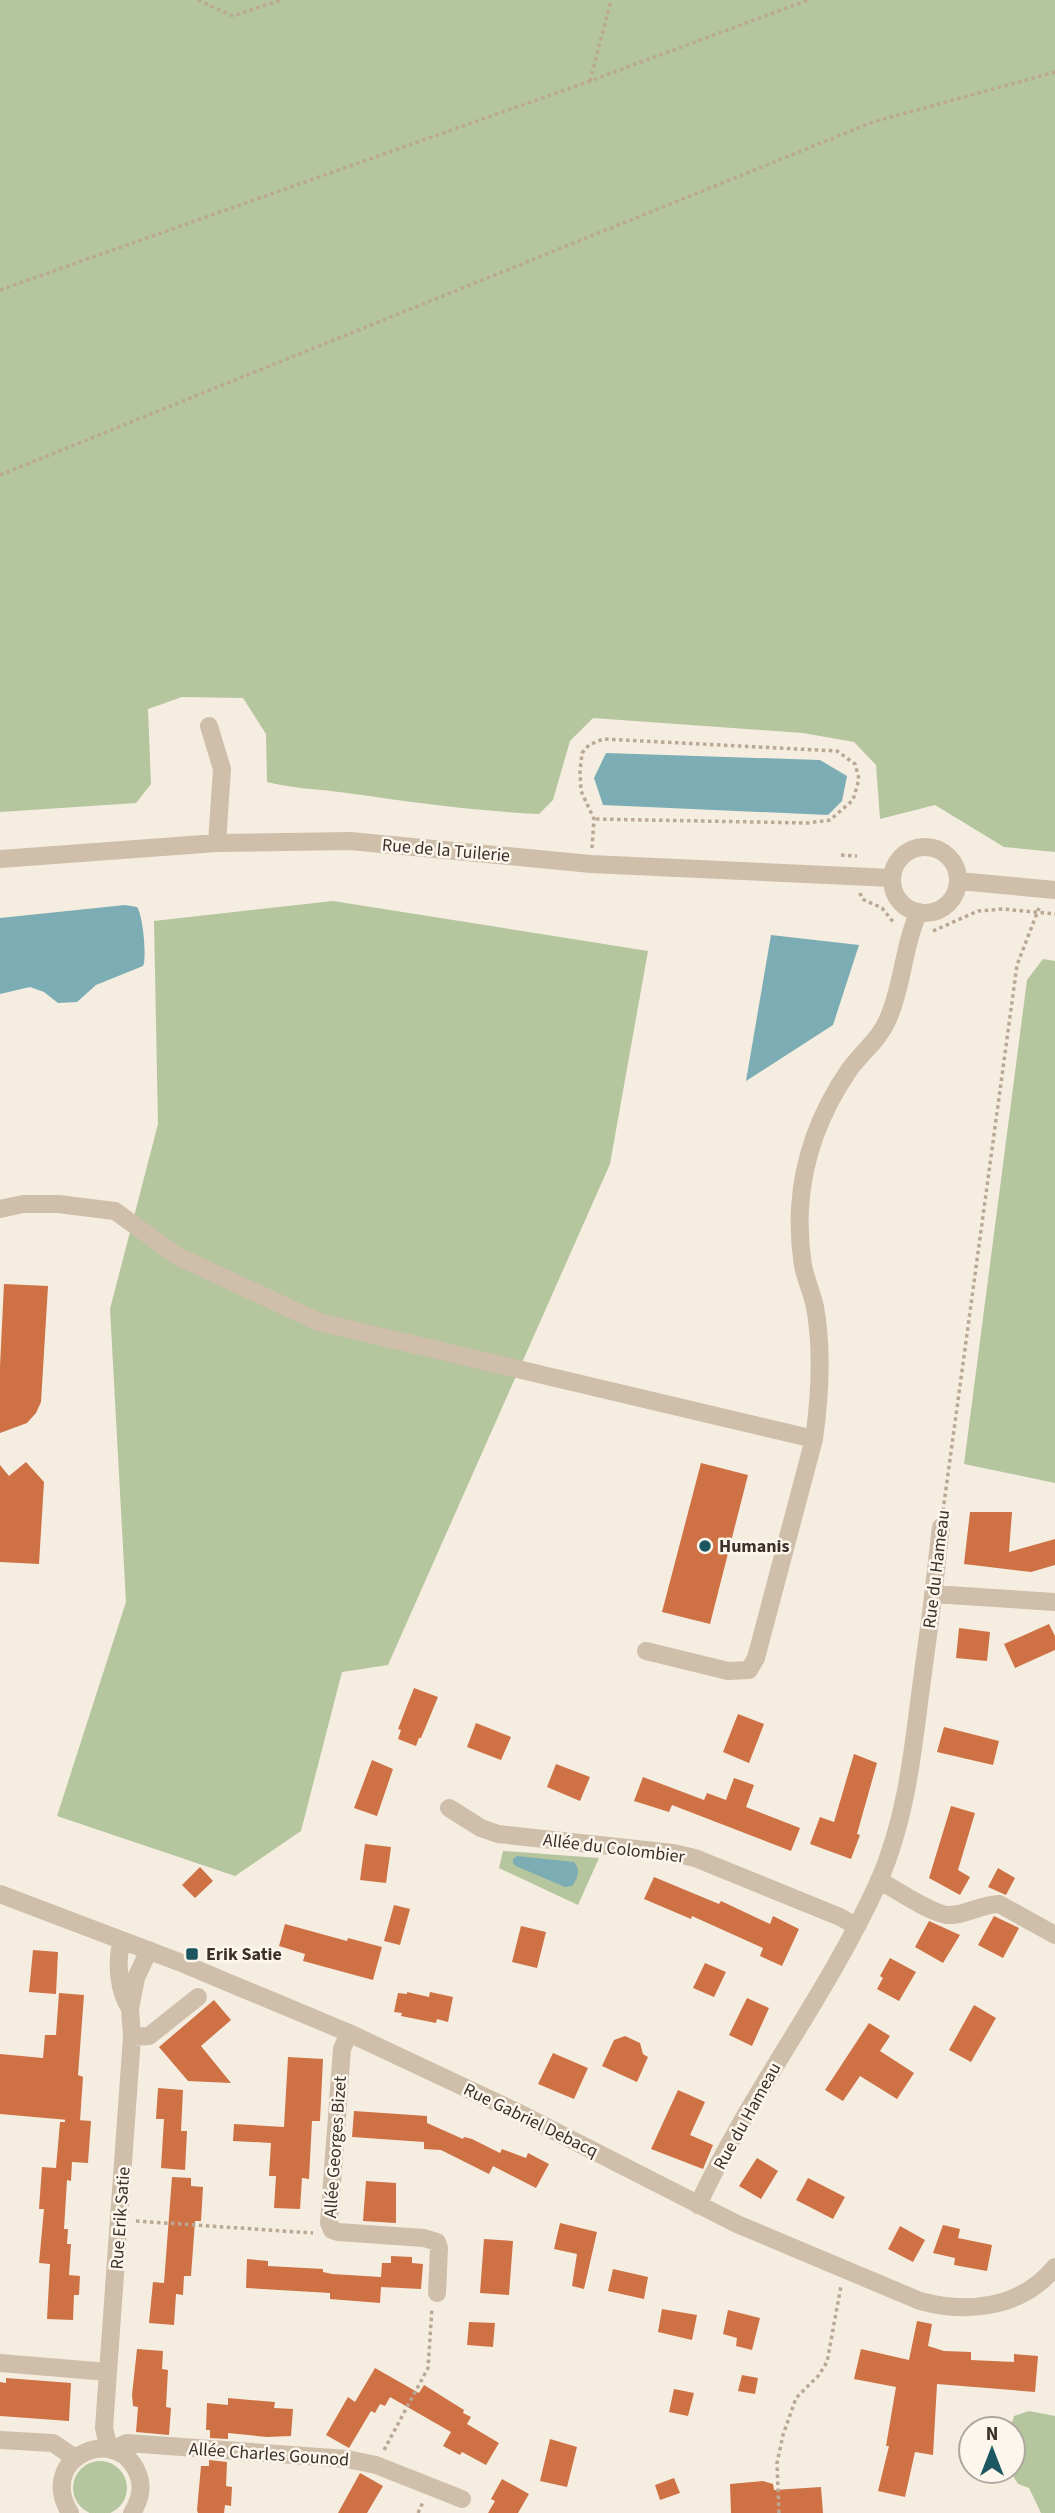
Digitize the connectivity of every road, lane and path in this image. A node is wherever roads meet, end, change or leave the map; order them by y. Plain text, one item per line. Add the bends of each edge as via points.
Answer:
1 (198, 0) edge
2 (281, 0) edge
3 (611, 0) edge
4 (808, 0) edge
5 (1055, 72) edge
6 (590, 81) junction
7 (0, 290) edge
8 (0, 475) edge
9 (209, 726) dead end
10 (594, 819) junction
11 (217, 843) junction
12 (0, 859) edge
13 (592, 864) junction
14 (892, 878) junction
15 (959, 881) junction
16 (1049, 890) edge
17 (860, 891) dead end
18 (919, 912) junction
19 (1038, 912) junction
20 (1055, 914) edge
21 (894, 923) dead end
22 (933, 932) dead end
23 (0, 1209) edge
24 (814, 1439) junction
25 (941, 1527) joint
26 (933, 1594) junction
27 (1055, 1602) edge
28 (646, 1651) dead end
29 (449, 1808) dead end
30 (879, 1880) junction
31 (0, 1894) edge
32 (856, 1926) junction
33 (1055, 1935) edge
34 (122, 1941) junction
35 (149, 1951) junction
36 (198, 1997) dead end
37 (131, 2009) junction
38 (349, 2032) junction
39 (132, 2037) junction
40 (698, 2205) junction
41 (134, 2221) dead end
42 (332, 2230) junction
43 (1055, 2267) edge
44 (846, 2272) junction
45 (437, 2293) joint
46 (0, 2363) edge
47 (108, 2372) junction
48 (0, 2441) edge
49 (152, 2446) junction
50 (105, 2449) junction
51 (75, 2458) junction
52 (376, 2465) junction
53 (136, 2471) junction
54 (462, 2499) dead end
55 (138, 2511) edge
56 (70, 2513) edge
57 (779, 2513) edge

1 - 2 path via 233,16
3 - 6 path
4 - 6 path
5 - 8 path via 873,122
6 - 7 path
9 - 11 street via 222,769
10 - 10 path via 581,791 582,753 603,739 837,751 855,764 859,779 853,800 830,820
10 - 13 path
11 - 12 street, Rue de la Tuilerie
11 - 13 street, Rue de la Tuilerie via 351,841
13 - 14 street, Rue de la Tuilerie
14 - 15 street via 900,859 927,847 946,853
14 - 18 street via 902,904
15 - 16 street
15 - 18 street via 946,906
16 - 19 path, Rue du Hameau
17 - 21 path via 862,899 882,908
18 - 24 street via 889,1018 850,1069 824,1114 805,1164 800,1235 820,1350
19 - 20 path
19 - 22 path via 978,911
19 - 25 path, Rue du Hameau via 1017,965
23 - 24 street via 58,1204 115,1211 177,1256 319,1322
24 - 28 street via 753,1665 749,1670 728,1671
25 - 26 street, Rue du Hameau
26 - 27 street
26 - 30 street, Rue du Hameau via 906,1795
29 - 32 street, Allée du Colombier via 498,1834 695,1858
30 - 32 street, Rue du Hameau
30 - 33 street via 939,1913 951,1915 999,1904
31 - 34 street, Rue Gabriel Debacq
32 - 40 street, Rue du Hameau
34 - 35 street, Rue Gabriel Debacq
34 - 37 street, Rue Erik Satie via 118,1956 125,2001
35 - 37 street, Rue Erik Satie via 136,1978
35 - 38 street, Rue Gabriel Debacq
36 - 39 street via 149,2036
37 - 39 street, Rue Erik Satie
38 - 40 street, Rue Gabriel Debacq via 519,2112
38 - 42 street, Allée Georges Bizet via 342,2049 328,2210
39 - 47 street, Rue Erik Satie
40 - 44 street, Rue Gabriel Debacq
41 - 42 path via 330,2234
42 - 45 street, Allée Georges Bizet via 432,2239 439,2248
43 - 44 street, Rue Gabriel Debacq via 1018,2297 969,2309 920,2301
44 - 57 path via 827,2362 796,2398 783,2435 776,2477
45 - 52 path via 428,2368
46 - 47 street
47 - 50 street, Rue Erik Satie
48 - 51 street via 53,2443
49 - 50 street, Allée Charles Gounod via 127,2443
49 - 52 street, Allée Charles Gounod via 325,2456
49 - 53 street
50 - 51 street, Allée Charles Gounod
50 - 53 street via 122,2454
51 - 56 street via 62,2479
52 - 54 street, Allée Charles Gounod
53 - 55 street

